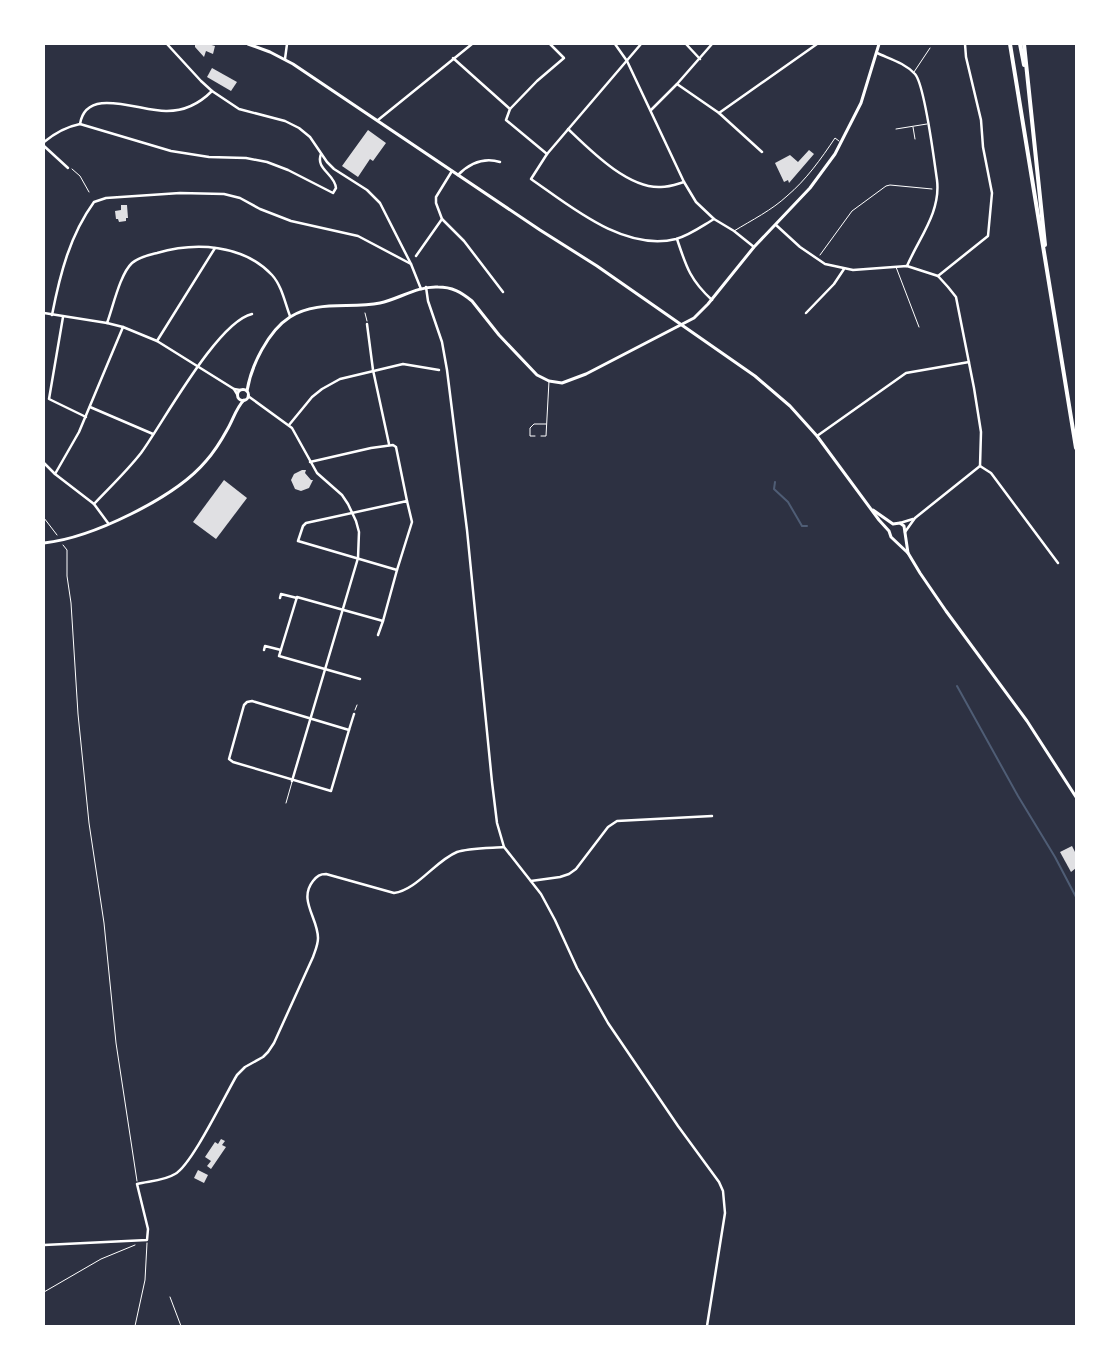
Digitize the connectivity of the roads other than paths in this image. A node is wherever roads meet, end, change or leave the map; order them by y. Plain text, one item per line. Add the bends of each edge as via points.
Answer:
1 (168, 44) edge
2 (248, 44) edge
3 (287, 44) edge
4 (472, 44) edge
5 (550, 44) edge
6 (615, 44) edge
7 (641, 44) edge
8 (686, 44) edge
9 (712, 44) edge
10 (817, 44) edge
11 (879, 44) edge
12 (965, 44) edge
13 (1010, 44) edge
14 (1022, 44) edge
15 (930, 48) dead end
16 (877, 53) junction
17 (454, 58) junction
18 (700, 58) junction
19 (285, 59) junction
20 (626, 61) junction
21 (914, 73) junction
22 (678, 84) junction
23 (212, 91) junction
24 (510, 109) junction
25 (651, 110) junction
26 (719, 113) junction
27 (378, 120) junction
28 (80, 124) junction
29 (928, 124) junction
30 (913, 126) junction
31 (568, 129) junction
32 (896, 129) dead end
33 (915, 139) dead end
34 (44, 142) edge
35 (842, 142) junction
36 (44, 146) edge
37 (762, 152) dead end
38 (321, 154) junction
39 (547, 154) junction
40 (500, 162) dead end
41 (68, 168) road end
42 (452, 171) junction
43 (458, 175) junction
44 (684, 182) junction
45 (442, 219) junction
46 (714, 219) junction
47 (776, 225) junction
48 (734, 231) junction
49 (677, 239) junction
50 (754, 247) junction
51 (215, 248) junction
52 (416, 256) dead end
53 (1046, 260) junction
54 (411, 264) junction
55 (907, 266) junction
56 (896, 267) junction
57 (844, 269) junction
58 (938, 276) junction
59 (426, 287) junction
60 (421, 288) junction
61 (503, 292) dead end
62 (712, 300) junction
63 (44, 313) edge
64 (806, 313) dead end
65 (52, 314) junction
66 (252, 314) dead end
67 (63, 317) junction
68 (290, 317) junction
69 (107, 323) junction
70 (367, 324) road end
71 (681, 324) junction
72 (123, 327) junction
73 (919, 327) dead end
74 (157, 341) junction
75 (968, 362) junction
76 (198, 366) junction
77 (373, 370) junction
78 (439, 370) dead end
79 (549, 380) junction
80 (234, 389) junction
81 (244, 390) junction
82 (237, 394) junction
83 (246, 398) junction
84 (239, 399) junction
85 (240, 404) junction
86 (90, 407) junction
87 (86, 417) junction
88 (547, 424) junction
89 (289, 426) junction
90 (153, 435) junction
91 (535, 436) dead end
92 (542, 436) dead end
93 (817, 436) junction
94 (389, 444) junction
95 (1076, 448) edge
96 (44, 462) edge
97 (310, 462) junction
98 (980, 466) junction
99 (55, 474) junction
100 (407, 501) junction
101 (94, 504) junction
102 (871, 509) junction
103 (353, 514) junction
104 (915, 518) junction
105 (108, 523) junction
106 (900, 523) junction
107 (893, 524) junction
108 (889, 531) junction
109 (905, 533) junction
110 (894, 539) junction
111 (44, 543) edge
112 (908, 553) junction
113 (358, 558) junction
114 (1058, 562) dead end
115 (397, 570) junction
116 (280, 598) dead end
117 (297, 598) junction
118 (342, 610) junction
119 (383, 621) junction
120 (378, 635) dead end
121 (264, 650) dead end
122 (281, 650) junction
123 (325, 669) junction
124 (360, 679) dead end
125 (354, 714) road end
126 (310, 719) junction
127 (349, 730) junction
128 (293, 780) junction
129 (1076, 797) edge
130 (286, 804) dead end
131 (712, 816) dead end
132 (504, 847) junction
133 (531, 881) junction
134 (44, 1245) edge
135 (707, 1326) edge

1 - 23 street
2 - 19 street
3 - 19 street
4 - 17 street
5 - 24 street via 564,58
6 - 20 street
7 - 20 street
8 - 18 street
9 - 18 street
10 - 26 street
11 - 16 street
12 - 58 street via 981,120 992,212 988,236
13 - 53 main road
14 - 53 main road
15 - 21 lane
16 - 21 street via 901,63
16 - 35 street via 861,103
17 - 24 street
17 - 27 street
18 - 22 street
19 - 27 street
20 - 25 street
20 - 31 street
21 - 29 street via 920,82
22 - 25 street
22 - 26 street
23 - 28 street via 195,104 171,111 95,103 82,113
23 - 38 street via 239,109 285,120 299,128 310,137
24 - 39 street via 506,120
25 - 44 street
26 - 37 street
27 - 42 street
28 - 34 street via 57,132
28 - 38 street via 170,151 267,162 332,193 336,184 322,168 319,162
29 - 30 lane
29 - 55 street via 938,190 931,218
30 - 32 lane
30 - 33 lane
31 - 39 street
31 - 44 street via 599,158 631,179 660,187
35 - 47 street via 810,188
35 - 48 lane via 835,138 788,196
36 - 41 street
38 - 54 street via 334,169 367,190 380,203
39 - 49 street via 531,178 586,217 633,238
40 - 43 street via 481,161
42 - 43 street
42 - 45 street via 436,197
43 - 71 street
44 - 46 street via 696,202
45 - 52 street
45 - 61 street via 464,241
46 - 48 street
46 - 49 street
47 - 50 street
47 - 57 street via 817,260
48 - 50 street
49 - 62 street via 687,270
50 - 62 street
51 - 68 street via 247,257 268,271 277,282
51 - 69 street via 178,248 133,262 123,279
51 - 74 street
53 - 95 main road
54 - 60 street
54 - 65 street via 358,236 291,221 224,194 106,198 94,202 76,229 64,262
55 - 56 street
55 - 58 street
56 - 57 street
56 - 73 lane
57 - 64 street
58 - 75 street via 956,298
59 - 60 street
59 - 79 street via 450,288 463,294 533,372
59 - 132 street via 447,370 497,824
60 - 68 street via 380,303 316,307
62 - 71 street via 694,318
63 - 65 street
65 - 67 street
66 - 76 street via 232,326
67 - 69 street
67 - 87 street via 49,399
68 - 81 street via 264,345
69 - 72 street
70 - 77 street
71 - 79 street via 580,377 562,383
71 - 93 street via 769,387
72 - 74 street
72 - 86 street
74 - 76 street
75 - 93 street via 906,373
75 - 98 street via 981,432
76 - 80 street
76 - 90 street
77 - 78 street via 404,364
77 - 89 street via 340,379 322,389
77 - 94 street
79 - 88 lane
80 - 81 street
80 - 82 street
81 - 82 street
81 - 83 street
82 - 84 street
83 - 84 street
83 - 85 street
83 - 89 street
84 - 85 street
85 - 105 street via 220,442 190,477 168,494
86 - 87 street
86 - 90 street
87 - 99 street
88 - 91 lane via 534,424 530,428 530,436
88 - 92 lane via 546,436
89 - 97 street via 296,433
90 - 101 street
93 - 102 street
94 - 97 street
94 - 100 street via 396,447
96 - 99 street
97 - 103 street via 342,496
98 - 104 street
98 - 114 street via 991,473
99 - 101 street
100 - 103 street
100 - 115 street via 412,522
101 - 105 street
102 - 107 street
102 - 108 street
103 - 113 street via 359,534
103 - 113 street via 306,523 298,541
104 - 106 street
104 - 109 street
105 - 111 street
106 - 107 street
106 - 109 street
107 - 108 street
108 - 110 street
109 - 110 street
109 - 112 street
110 - 112 street
112 - 129 street
113 - 115 street
113 - 118 street
115 - 119 street
116 - 117 street via 281,594
117 - 118 street
117 - 122 street
118 - 119 street
118 - 123 street
119 - 120 street
121 - 122 street via 266,646
122 - 123 street via 280,656
123 - 124 street
123 - 126 street
125 - 127 street
126 - 127 street
126 - 128 street
126 - 128 street via 247,702 229,756 232,762
127 - 128 street via 331,791
128 - 130 lane
131 - 133 street via 617,821 608,827 569,874
132 - 133 street
132 - 134 street via 458,852 440,862 410,887 394,893 326,874 316,878 308,890 307,899 317,928 314,957 274,1042 263,1057 237,1075 196,1148 178,1172 137,1184 148,1228 147,1240
133 - 135 street via 608,1023 711,1169 723,1192 724,1213

